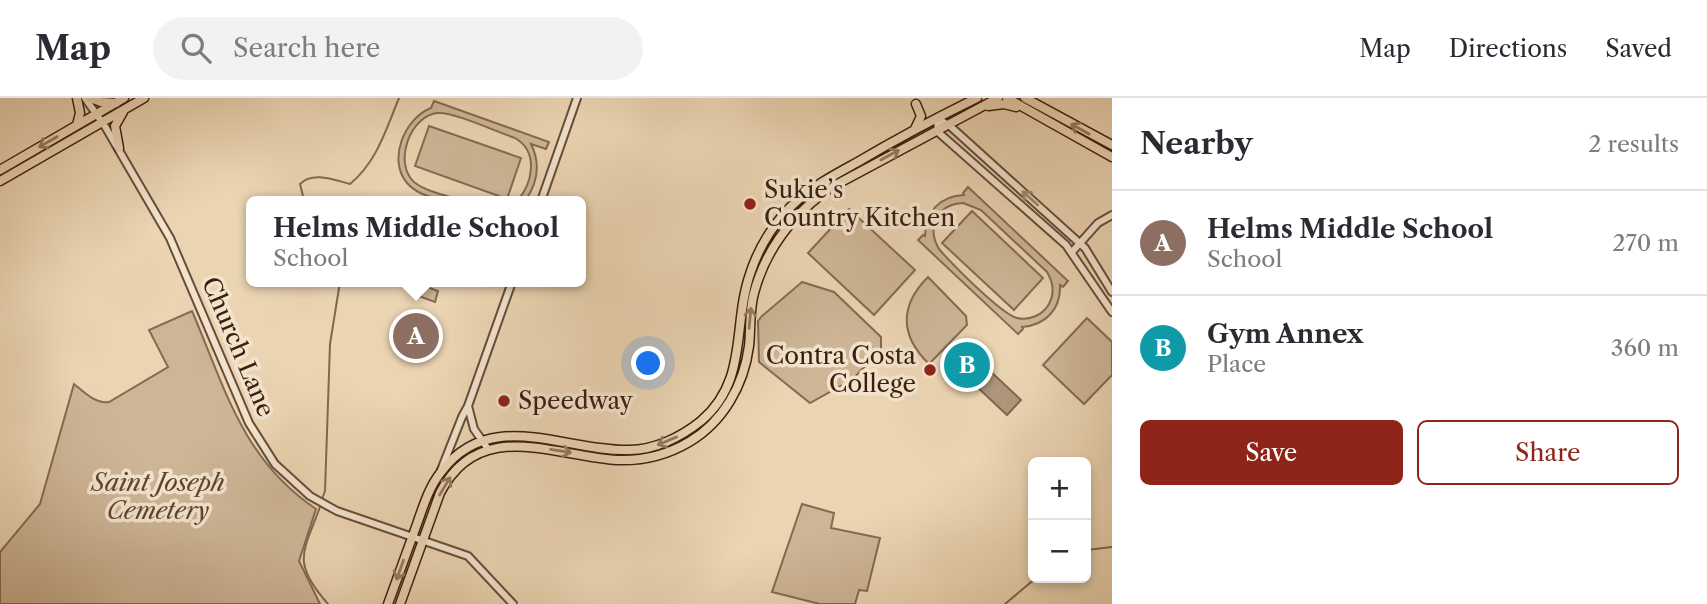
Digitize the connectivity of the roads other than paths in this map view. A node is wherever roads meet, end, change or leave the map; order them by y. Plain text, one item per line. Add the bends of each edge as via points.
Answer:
1 (77, 98) edge
2 (87, 98) edge
3 (124, 98) edge
4 (144, 98) edge
5 (577, 98) edge
6 (999, 98) edge
7 (1007, 98) edge
8 (977, 101) edge
9 (1028, 102) edge
10 (116, 103) junction
11 (916, 104) dead end
12 (125, 110) junction
13 (97, 114) junction
14 (937, 118) junction
15 (103, 122) junction
16 (76, 125) junction
17 (950, 126) junction
18 (912, 131) junction
19 (938, 132) junction
20 (1112, 145) edge
21 (119, 148) junction
22 (23, 156) junction
23 (1112, 157) edge
24 (0, 170) edge
25 (0, 179) edge
26 (543, 196) edge
27 (1112, 215) edge
28 (1080, 244) junction
29 (1072, 252) junction
30 (510, 287) edge
31 (1112, 292) edge
32 (1112, 312) edge
33 (468, 406) junction
34 (482, 441) junction
35 (488, 449) junction
36 (441, 471) junction
37 (412, 536) junction
38 (423, 540) junction
39 (388, 604) edge
40 (400, 604) edge
41 (513, 604) edge

1 - 16 main road via 80,113
2 - 10 main road
2 - 13 street, Church Lane
3 - 10 main road
4 - 12 main road
5 - 26 street
6 - 8 main road
7 - 9 main road
8 - 9 main road
8 - 14 main road
8 - 17 main road
20 -> 9 main road
9 - 23 main road
10 - 13 main road
11 - 18 main road via 921,116
12 - 15 main road
12 - 21 main road via 117,119
13 - 15 street, Church Lane
13 - 16 main road
14 - 17 street
14 - 18 main road
14 - 19 street
15 - 21 street, Church Lane
15 - 25 main road
16 -> 22 main road
17 - 19 main road
28 -> 17 street
18 -> 34 main road via 812,189 769,233 750,274 729,383 706,416 688,431 632,450 523,436
19 - 29 street
35 -> 19 main road via 520,445 632,460 664,453 698,436 725,409 741,379 758,280 772,246 790,223 830,188
21 - 37 street, Church Lane via 174,245 253,431 275,464 328,506
22 - 24 main road
22 - 25 main road via 23,161
27 - 28 street
28 - 29 street
28 - 31 street
29 - 32 street
30 - 33 street
33 - 34 street
33 - 36 street
34 - 35 street
34 - 36 main road
38 -> 35 main road via 445,484 461,465
36 - 37 main road
37 - 38 street, Church Lane
37 -> 39 main road
38 - 40 main road
38 - 41 street, Church Lane via 474,560

